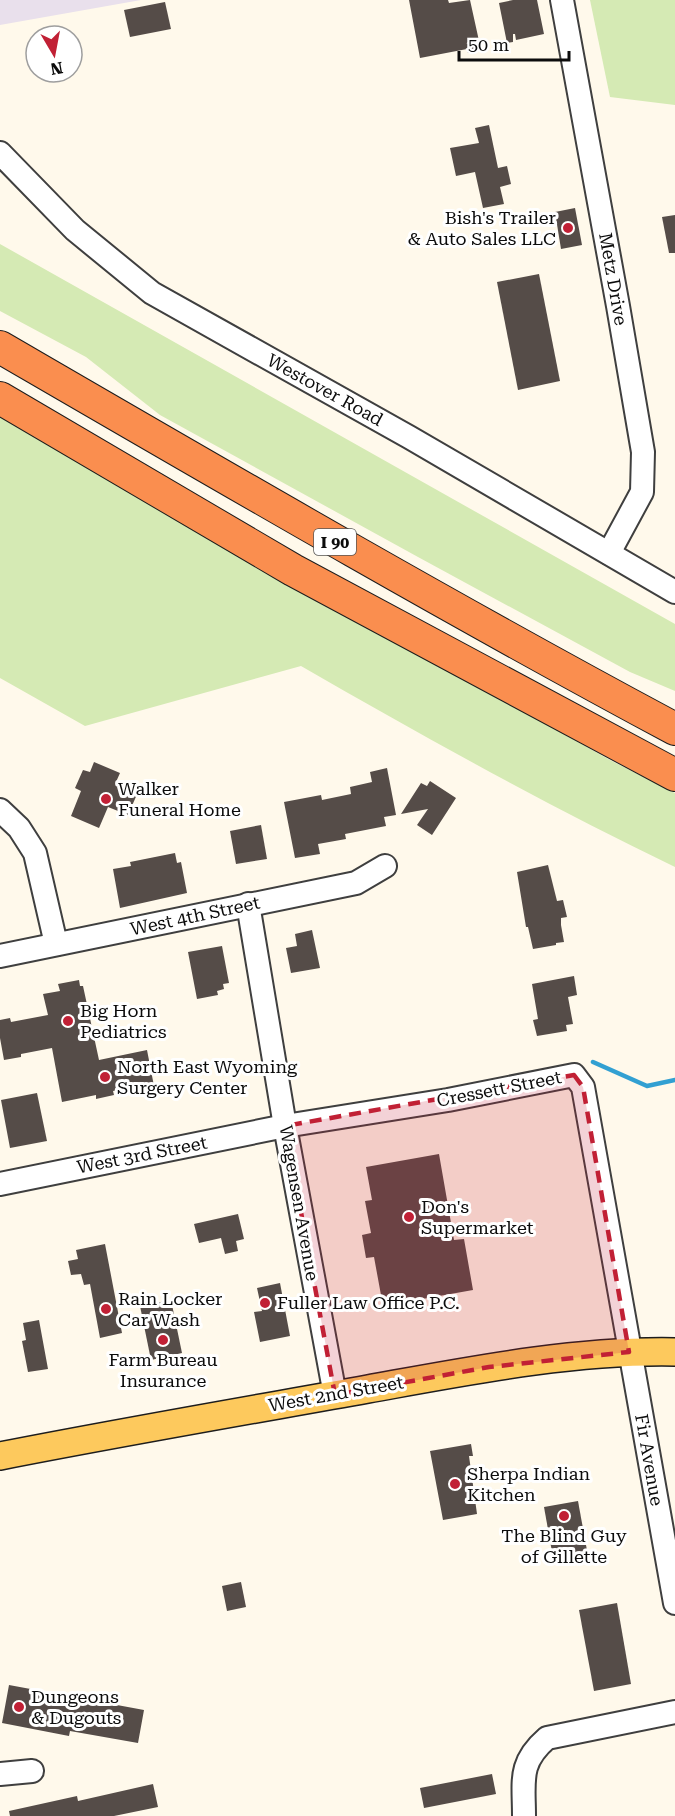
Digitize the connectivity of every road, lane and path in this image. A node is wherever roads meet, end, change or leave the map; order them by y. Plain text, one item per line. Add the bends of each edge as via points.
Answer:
1 (562, 0) edge
2 (0, 153) edge
3 (0, 347) edge
4 (0, 398) edge
5 (352, 552) junction
6 (609, 553) junction
7 (675, 592) edge
8 (675, 704) edge
9 (675, 729) edge
10 (669, 773) edge
11 (0, 810) edge
12 (385, 866) dead end
13 (248, 904) junction
14 (56, 944) junction
15 (0, 956) edge
16 (285, 1126) junction
17 (0, 1184) edge
18 (629, 1352) junction
19 (675, 1352) edge
20 (335, 1395) junction
21 (0, 1456) edge
22 (675, 1603) edge
23 (675, 1712) edge
24 (32, 1771) dead end
25 (0, 1773) edge
26 (524, 1816) edge

1 - 6 street, Metz Drive via 643,452 642,492
2 - 6 street, Westover Road via 75,230 152,293
3 - 5 highway, I 90
4 - 10 highway, I 90 via 293,570
5 - 8 highway, I 90
5 - 9 highway, I 90
6 - 7 street, Westover Road
11 - 14 street via 19,828 35,853
12 - 13 street, West 4th Street via 356,883
13 - 14 street, West 4th Street
13 - 16 street, Wagensen Avenue
14 - 15 street, West 4th Street
16 - 17 street, West 3rd Street
16 - 18 street, Cressett Street via 574,1075 583,1087
16 - 20 street, Wagensen Avenue
18 - 19 main road, West 2nd Street
18 - 20 main road, West 2nd Street via 489,1367
18 - 22 street, Fir Avenue
20 - 21 main road, West 2nd Street
23 - 26 street via 547,1738 535,1748 523,1771
24 - 25 street

